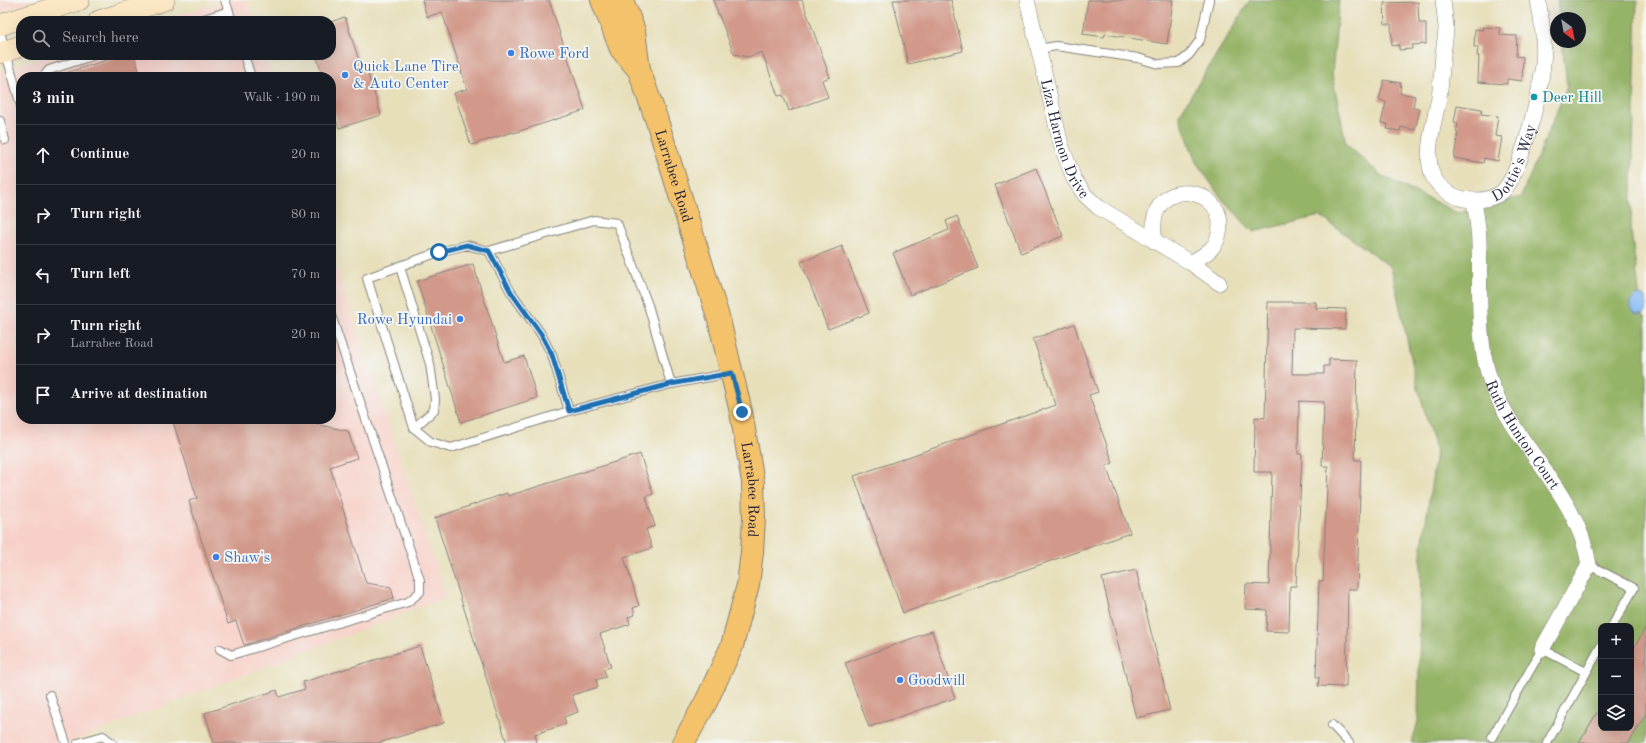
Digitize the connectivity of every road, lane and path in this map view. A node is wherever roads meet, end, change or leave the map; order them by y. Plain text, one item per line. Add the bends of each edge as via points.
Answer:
1 (78, 0) edge
2 (164, 0) edge
3 (226, 0) edge
4 (602, 0) edge
5 (622, 0) edge
6 (1027, 0) edge
7 (1209, 0) edge
8 (1443, 0) edge
9 (1538, 0) edge
10 (229, 11) junction
11 (28, 16) edge
12 (114, 16) edge
13 (214, 16) edge
14 (230, 16) edge
15 (16, 20) edge
16 (0, 25) edge
17 (7, 46) edge
18 (1039, 49) junction
19 (80, 60) edge
20 (246, 60) edge
21 (639, 70) junction
22 (48, 72) edge
23 (249, 72) edge
24 (16, 90) edge
25 (0, 121) edge
26 (6, 140) dead end
27 (1474, 200) junction
28 (1154, 241) junction
29 (489, 251) junction
30 (1191, 263) junction
31 (400, 267) junction
32 (1219, 283) dead end
33 (336, 330) edge
34 (732, 373) junction
35 (671, 384) junction
36 (569, 411) junction
37 (414, 428) junction
38 (1590, 565) junction
39 (1614, 623) edge
40 (220, 649) dead end
41 (1542, 649) junction
42 (1598, 651) edge
43 (1586, 672) junction
44 (50, 695) dead end
45 (1332, 725) dead end
46 (1492, 737) dead end
47 (66, 743) edge
48 (78, 743) edge
49 (112, 743) edge
50 (683, 743) edge
51 (1349, 743) edge
52 (1547, 743) edge

1 - 11 main road
2 - 12 main road
3 - 10 lane
4 - 21 main road, Larrabee Road via 621,49
5 - 21 main road, Larrabee Road via 634,31
6 - 18 street, Liza Harmon Drive
7 - 18 lane via 1200,40 1179,63 1158,64 1138,58 1056,46
8 - 27 street, Dottie's Way via 1446,29 1429,158 1432,176 1444,190 1459,198
9 - 27 street, Dottie's Way via 1544,47 1543,64 1534,110 1516,170 1501,192 1488,199
10 - 13 lane
10 - 14 lane
15 - 16 main road
17 - 24 lane
18 - 28 street, Liza Harmon Drive via 1061,145 1074,179 1084,195 1098,207
19 - 22 lane
20 - 23 lane
21 - 34 main road, Larrabee Road via 698,248
25 - 26 lane
27 - 38 street, Ruth Hunton Court via 1479,241 1484,353 1494,390 1516,430 1570,510 1582,533
28 - 30 street, Liza Harmon Drive
28 - 30 street via 1153,226 1160,206 1178,193 1200,194 1216,208 1220,219 1219,235 1211,249
29 - 31 lane via 467,245 439,252
29 - 35 lane via 594,220 617,223 648,305
29 - 36 lane via 511,292 541,334 552,355
30 - 32 street, Liza Harmon Drive
31 - 37 lane via 430,364 435,399 434,410
31 - 37 lane via 367,278
33 - 40 lane via 420,580 420,592 408,602 231,655
34 - 35 lane
34 - 50 main road, Larrabee Road via 742,412 753,482 754,518 748,585 732,646 706,702
35 - 36 lane
36 - 37 lane via 451,448 431,442
38 - 39 lane via 1634,588
38 - 41 street
41 - 43 lane
41 - 46 lane
42 - 43 lane
43 - 52 lane
44 - 47 lane
45 - 51 lane
48 - 49 lane via 103,736

